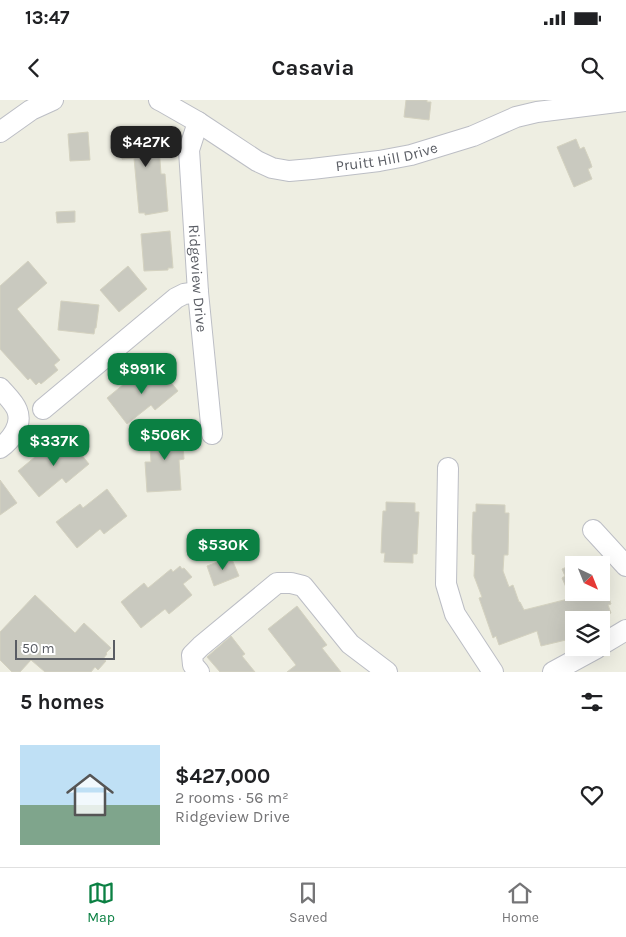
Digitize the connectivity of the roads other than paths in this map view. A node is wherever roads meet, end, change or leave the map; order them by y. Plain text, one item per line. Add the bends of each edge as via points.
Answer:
1 (54, 100) edge
2 (159, 100) edge
3 (626, 101) edge
4 (198, 122) junction
5 (0, 132) edge
6 (198, 292) junction
7 (0, 388) edge
8 (43, 409) dead end
9 (212, 434) dead end
10 (0, 448) edge
11 (448, 468) dead end
12 (593, 530) dead end
13 (626, 566) edge
14 (626, 630) edge
15 (610, 641) edge
16 (589, 656) edge
17 (558, 671) edge
18 (199, 672) edge
19 (387, 672) edge
20 (493, 672) edge

1 - 5 street via 31,110
2 - 4 street, Pruitt Hill Drive
3 - 4 street, Pruitt Hill Drive via 516,117 456,142 379,161 289,171 257,161
4 - 6 street, Ridgeview Drive via 188,150
6 - 8 street via 176,298
6 - 9 street, Ridgeview Drive
7 - 10 street via 15,406 19,419 15,432
11 - 20 street via 446,584 455,614
12 - 13 street
14 - 15 street
16 - 17 street
18 - 19 street via 193,665 192,655 201,646 277,583 290,582 303,586 350,644

